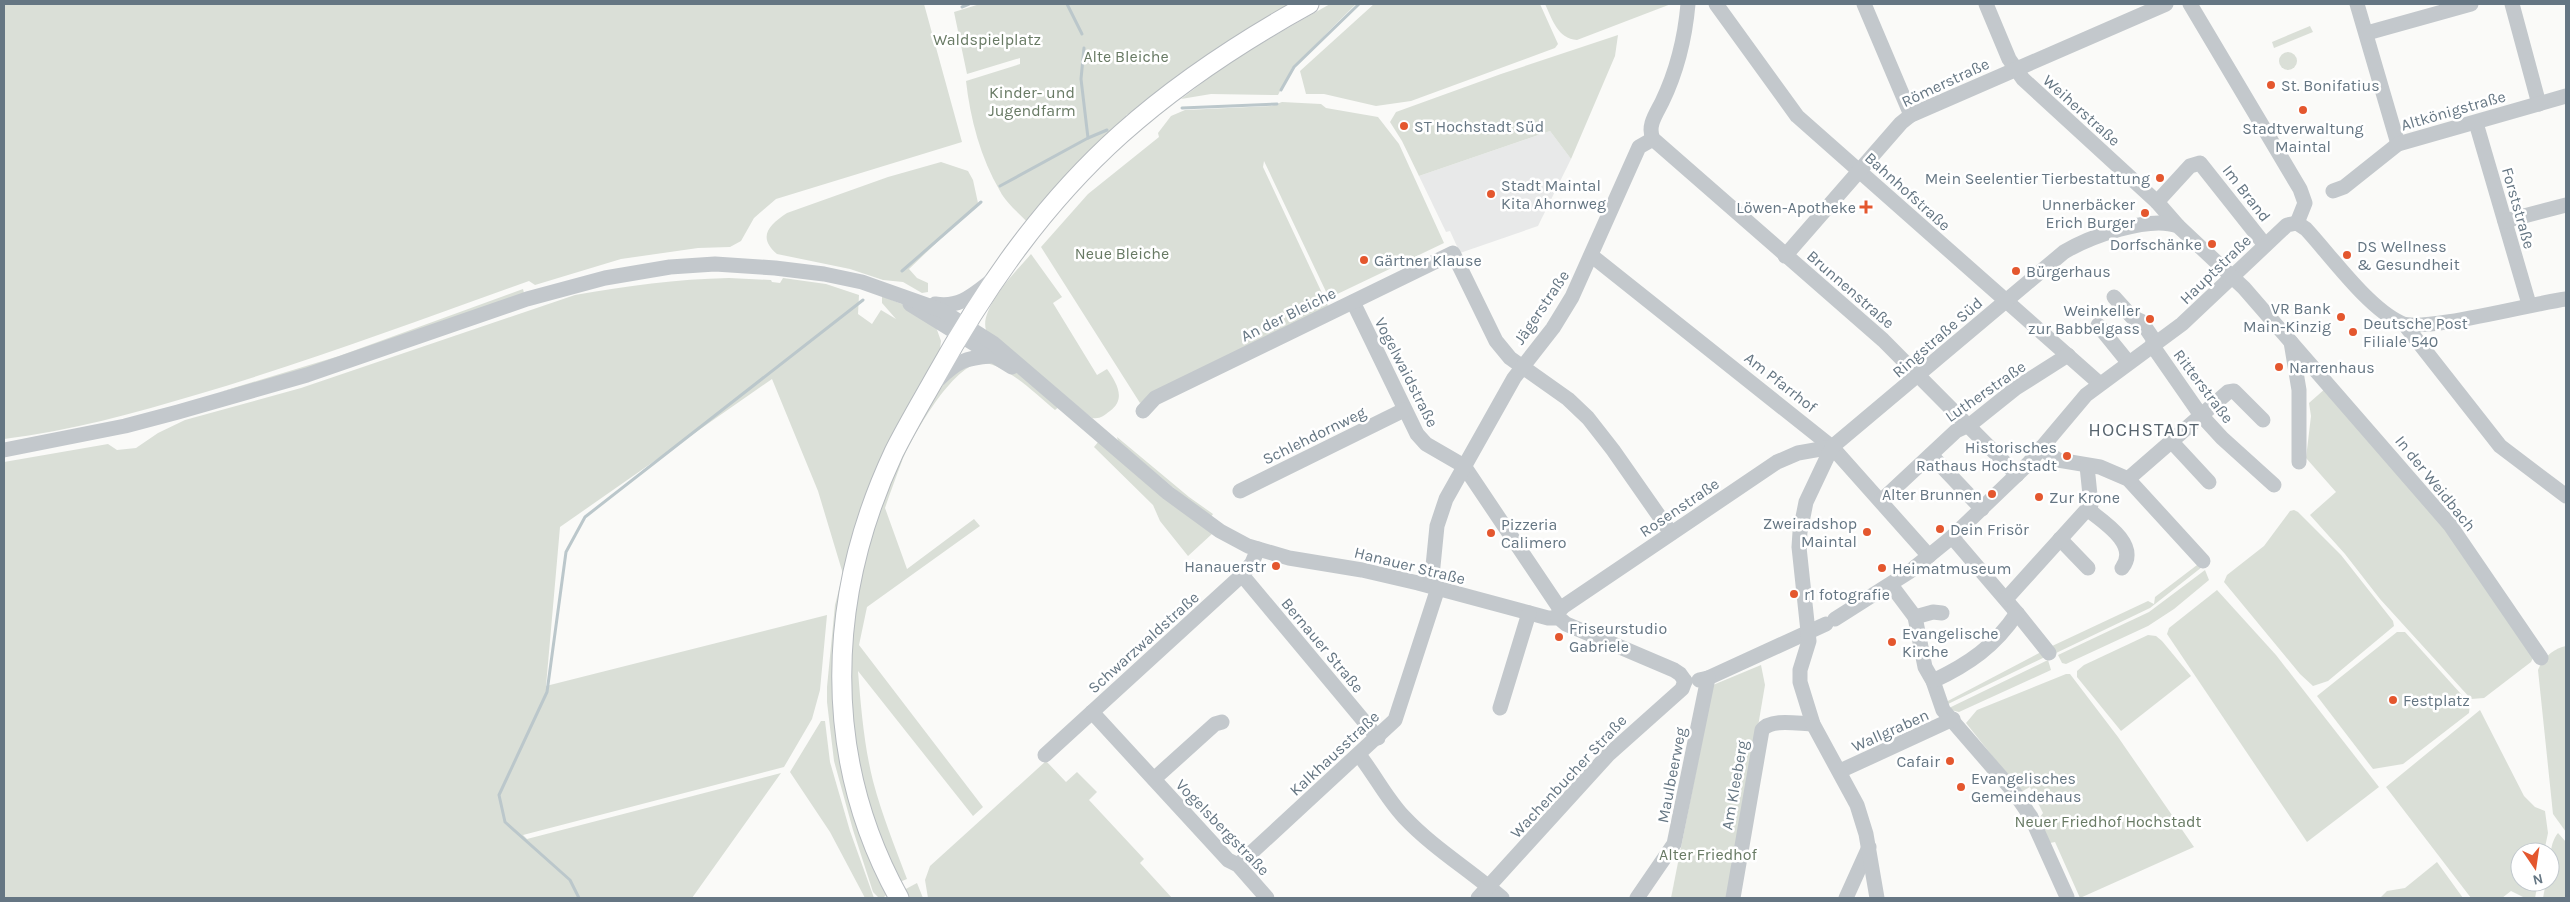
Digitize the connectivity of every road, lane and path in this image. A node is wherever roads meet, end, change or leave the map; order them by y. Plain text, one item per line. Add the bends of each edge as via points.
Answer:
1 (1309, 4) edge
2 (1688, 4) edge
3 (1716, 4) edge
4 (1864, 4) edge
5 (1986, 4) edge
6 (2166, 4) edge
7 (2190, 4) edge
8 (2357, 4) edge
9 (2471, 4) edge
10 (2512, 4) edge
11 (2367, 33) junction
12 (2015, 69) junction
13 (2566, 96) edge
14 (2539, 104) junction
15 (1911, 115) junction
16 (2476, 123) junction
17 (1653, 139) junction
18 (2398, 144) junction
19 (1860, 172) junction
20 (2333, 192) dead end
21 (2157, 202) junction
22 (2566, 205) edge
23 (2506, 221) junction
24 (2178, 226) junction
25 (2301, 226) junction
26 (2266, 244) junction
27 (1592, 256) junction
28 (1786, 256) junction
29 (2232, 276) junction
30 (993, 280) junction
31 (895, 295) junction
32 (2114, 297) dead end
33 (2566, 299) edge
34 (2006, 301) junction
35 (924, 302) junction
36 (1353, 302) junction
37 (2528, 304) junction
38 (2405, 324) junction
39 (2098, 325) dead end
40 (962, 330) junction
41 (2291, 340) junction
42 (2154, 344) junction
43 (2068, 355) junction
44 (991, 356) junction
45 (2128, 362) junction
46 (1522, 366) junction
47 (1918, 376) junction
48 (1035, 380) junction
49 (2099, 383) junction
50 (931, 387) junction
51 (1404, 410) junction
52 (1142, 411) dead end
53 (2200, 414) junction
54 (2263, 420) dead end
55 (1966, 426) junction
56 (2171, 441) junction
57 (1832, 447) junction
58 (2042, 448) junction
59 (4, 450) edge
60 (1931, 455) junction
61 (2300, 462) dead end
62 (1464, 466) junction
63 (2087, 466) junction
64 (2017, 475) junction
65 (2128, 479) junction
66 (2209, 482) dead end
67 (2274, 485) dead end
68 (1240, 492) dead end
69 (2566, 496) edge
70 (1881, 500) junction
71 (1982, 508) junction
72 (2087, 509) junction
73 (1671, 533) junction
74 (1952, 537) junction
75 (2060, 539) junction
76 (1258, 549) junction
77 (1929, 556) junction
78 (2203, 560) dead end
79 (2088, 568) dead end
80 (2122, 568) dead end
81 (1242, 575) junction
82 (1891, 584) junction
83 (1434, 587) junction
84 (2006, 599) junction
85 (2017, 612) junction
86 (1942, 613) dead end
87 (1528, 614) junction
88 (1559, 614) junction
89 (1915, 617) junction
90 (1808, 634) junction
91 (2048, 653) dead end
92 (2541, 658) dead end
93 (1708, 678) junction
94 (1685, 681) junction
95 (1933, 681) junction
96 (1500, 708) dead end
97 (1092, 712) junction
98 (1953, 719) junction
99 (1222, 722) dead end
100 (1813, 724) junction
101 (1378, 738) junction
102 (1045, 755) dead end
103 (1359, 755) junction
104 (1840, 771) junction
105 (1154, 779) junction
106 (1869, 847) junction
107 (1238, 865) junction
108 (1483, 893) edge
109 (2067, 897) edge
110 (899, 898) edge
111 (1267, 898) edge
112 (1502, 898) edge
113 (1637, 898) edge
114 (1733, 898) edge
115 (1846, 898) edge
116 (1877, 898) edge

1 - 30 main road via 1225,54 1120,136 1032,228
2 - 17 street via 1679,58 1670,86 1652,122 1650,131
3 - 19 street, Bahnhofstraße via 1793,112
4 - 15 street
5 - 12 street, Weiherstraße
6 - 12 street, Römerstraße
7 - 25 street via 2300,189 2305,203
8 - 11 street
9 - 11 street
10 - 14 street
11 - 18 street
12 - 15 street, Römerstraße
12 - 21 street, Weiherstraße
13 - 14 street, Altkönigstraße
14 - 16 street, Altkönigstraße
15 - 19 street, Römerstraße via 1901,122
16 - 18 street, Altkönigstraße
16 - 23 street, Forststraße
17 - 27 street, Jägerstraße via 1640,147
17 - 28 street, Brunnenstraße
18 - 20 street, Altkönigstraße via 2344,187
19 - 28 street, Römerstraße
19 - 34 street, Bahnhofstraße
21 - 24 street, Weiherstraße
21 - 26 street, Im Brand via 2190,166 2198,162
22 - 23 street
23 - 37 street, Forststraße
24 - 29 street
24 - 34 street, Ringstraße Süd via 2165,223 2140,226 2080,242
25 - 26 street, Hauptstraße via 2287,225
25 - 38 street via 2374,303 2388,316
26 - 29 street, Hauptstraße
27 - 46 street, Jägerstraße via 1566,307
27 - 57 street, Am Pfarrhof
28 - 47 street, Brunnenstraße via 1888,344
29 - 41 street, In der Weidbach
29 - 42 street, Hauptstraße via 2197,311
30 - 35 street via 970,298 955,304
30 - 40 main road
31 - 35 street
31 - 40 street
31 - 59 street via 843,278 776,268 715,264 651,269 527,300 307,375 169,414
32 - 42 street via 2132,317 2141,320
33 - 37 street
34 - 43 street, Bahnhofstraße
34 - 47 street, Ringstraße Süd
35 - 40 street via 941,310
36 - 46 street, An der Bleiche via 1453,254 1492,337 1510,358
36 - 51 street, Vogelwaidstraße
36 - 52 street, An der Bleiche via 1156,398
37 - 38 street via 2429,325
38 - 69 street via 2500,446
39 - 45 street
40 - 44 street, Hanauer Straße
40 - 48 street, Hanauer Straße via 993,343
40 - 50 main road
41 - 61 street via 2299,390
41 - 92 street, In der Weidbach via 2450,525
42 - 45 street, Hauptstraße
42 - 53 street, Ritterstraße
43 - 49 street, Bahnhofstraße
43 - 55 street, Lutherstraße via 2016,388
44 - 48 street, Hanauer Straße
44 - 50 street via 972,357 955,363
45 - 49 street, Hauptstraße
46 - 62 street, Jägerstraße
46 - 73 street via 1568,400 1594,426
47 - 55 street, Brunnenstraße
47 - 57 street, Ringstraße Süd
48 - 76 street, Hanauer Straße via 1168,493 1220,530
49 - 58 street, Hauptstraße
50 - 110 main road via 893,454 875,502 854,576 842,649 843,726 854,789 871,841
51 - 62 street, Vogelwaidstraße via 1422,441
51 - 68 street, Schlehdornweg
53 - 54 street via 2228,392 2234,391
53 - 56 street
53 - 67 street, Ritterstraße
55 - 60 street, Lutherstraße via 1956,431
55 - 64 street, Brunnenstraße
56 - 65 street
56 - 66 street
57 - 70 street, Am Pfarrhof
57 - 73 street, Rosenstraße via 1784,458
57 - 90 street, Ringstraße Süd via 1811,489 1800,532
58 - 63 street via 2058,460
58 - 64 street, Hauptstraße
60 - 70 street, Lutherstraße
60 - 71 street
62 - 83 street, Kalkhausstraße via 1439,515
62 - 88 street
63 - 65 street via 2100,466
63 - 72 street via 2091,505
64 - 71 street, Hauptstraße
65 - 78 street
70 - 77 street, Am Pfarrhof
71 - 74 street, Hauptstraße
72 - 75 street
72 - 80 street via 2127,548
73 - 88 street, Rosenstraße
74 - 77 street, Hauptstraße
74 - 84 street
75 - 79 street
75 - 84 street
76 - 81 street, Schwarzwaldstraße
76 - 83 street, Hanauer Straße
77 - 82 street, Hauptstraße
81 - 97 street, Schwarzwaldstraße
81 - 101 street, Bernauer Straße
82 - 89 street
82 - 90 street, Hauptstraße
83 - 87 street, Hanauer Straße
83 - 101 street, Kalkhausstraße via 1398,714
84 - 85 street
85 - 91 street
85 - 95 street via 1989,648
86 - 89 street
87 - 88 street, Hanauer Straße via 1548,618
87 - 96 street
88 - 94 street, Hanauer Straße via 1566,624 1674,670
89 - 95 street via 1925,667
90 - 93 street
90 - 100 street, Ringstraße Süd via 1799,675
93 - 94 street
93 - 113 street, Maulbeerweg via 1674,844
94 - 108 street, Wachenbucher Straße via 1682,689 1608,755
95 - 98 street via 1943,710
97 - 102 street, Schwarzwaldstraße
97 - 105 street, Vogelsbergstraße
98 - 104 street, Wallgraben
98 - 109 street via 2031,817
99 - 105 street, Vogelsbergstraße via 1215,724
100 - 104 street, Ringstraße Süd
100 - 114 street, Am Kleeberg via 1775,724 1762,730
101 - 103 street, Kalkhausstraße
103 - 107 street, Kalkhausstraße
103 - 108 street via 1388,799 1405,818
104 - 106 street, Ringstraße Süd via 1857,805
105 - 107 street, Vogelsbergstraße via 1228,860
106 - 115 street
106 - 116 street, Ringstraße Süd
107 - 111 street, Vogelsbergstraße
108 - 112 street

